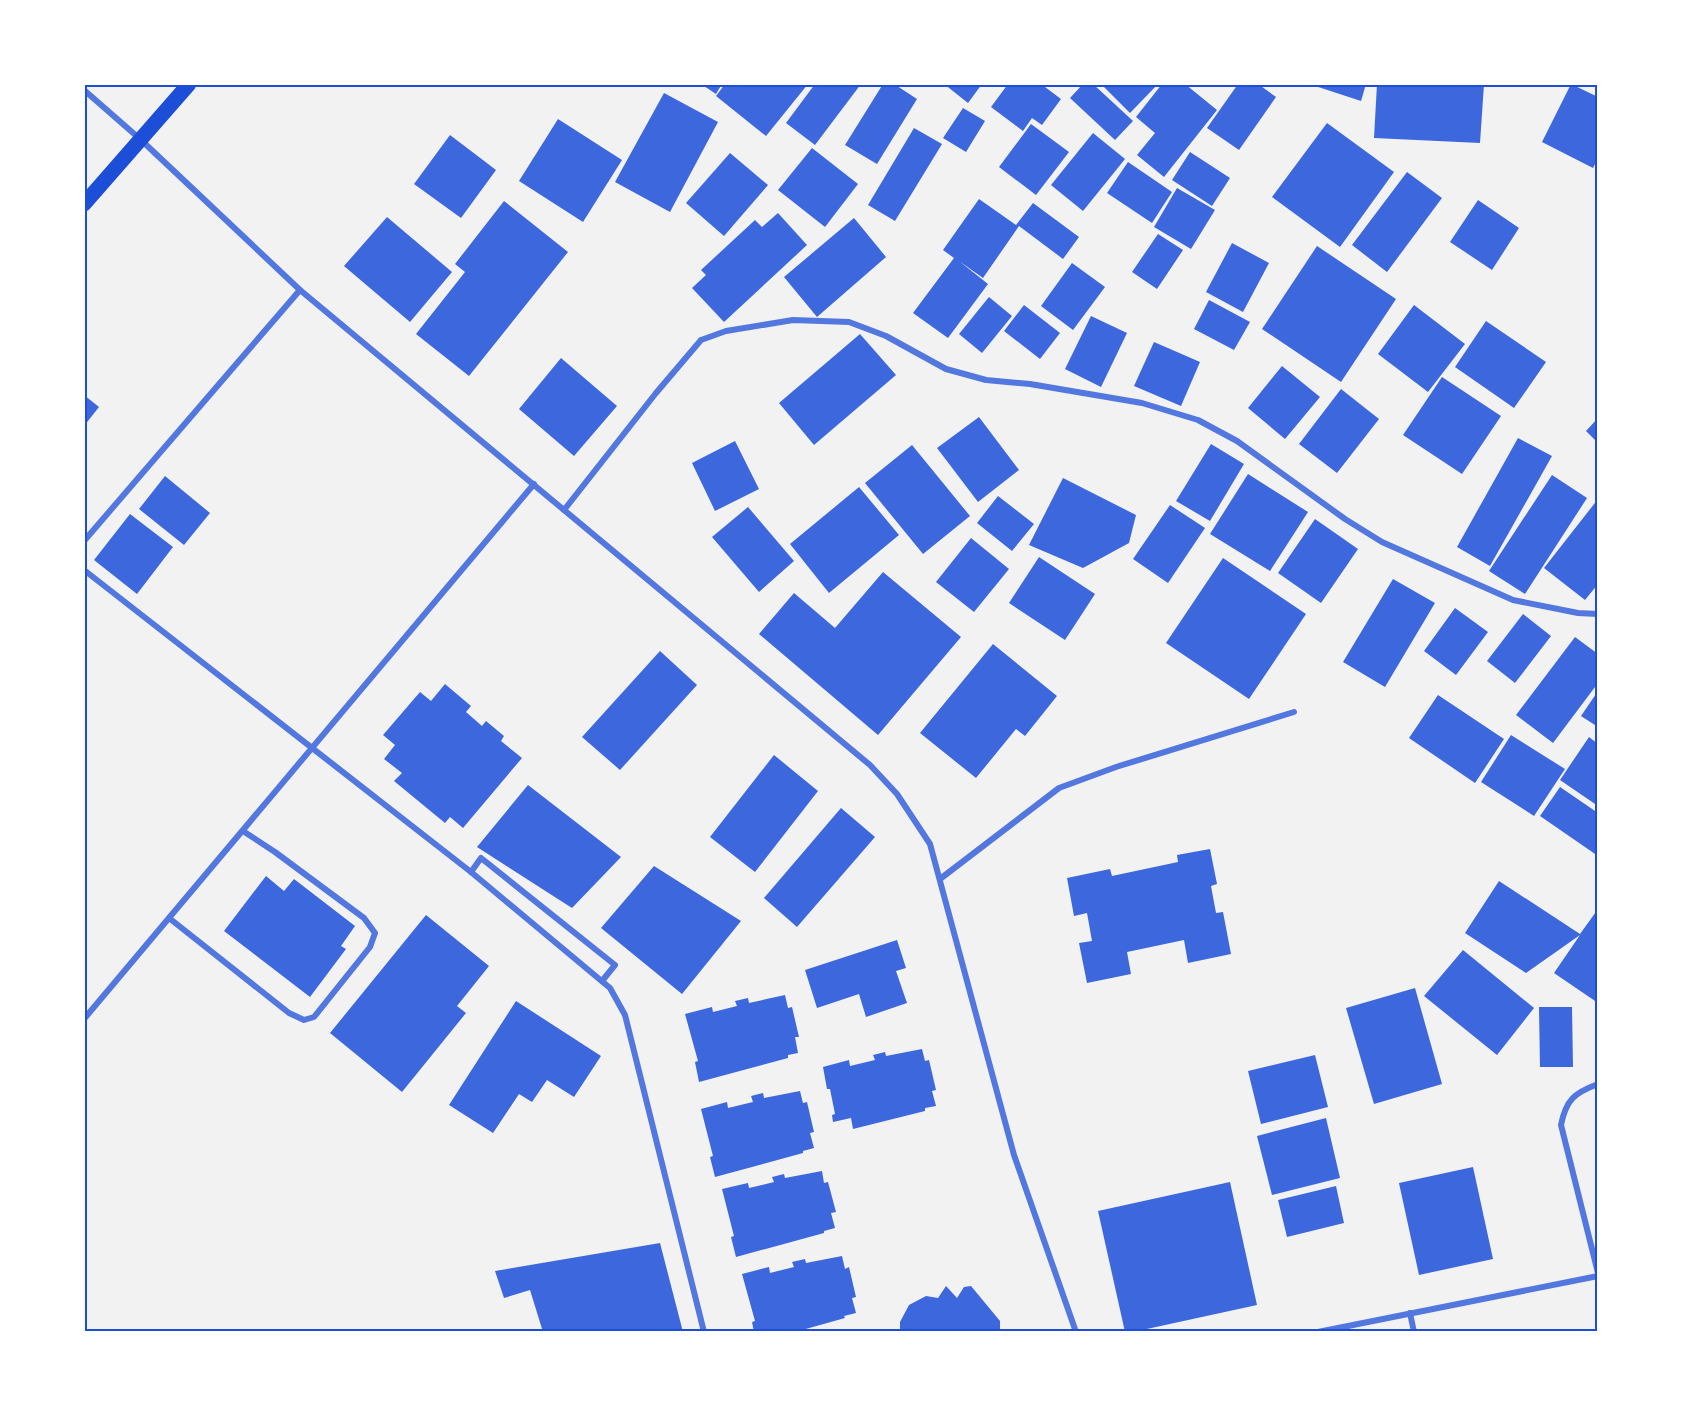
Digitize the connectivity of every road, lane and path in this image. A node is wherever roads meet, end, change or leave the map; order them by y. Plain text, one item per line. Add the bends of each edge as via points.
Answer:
1 (189, 84) edge
2 (84, 90) edge
3 (140, 140) junction
4 (84, 204) edge
5 (300, 290) junction
6 (534, 484) junction
7 (564, 510) junction
8 (84, 541) edge
9 (84, 570) edge
10 (1598, 614) edge
11 (1294, 712) dead end
12 (312, 749) junction
13 (243, 831) junction
14 (471, 872) junction
15 (940, 879) junction
16 (169, 918) junction
17 (602, 981) junction
18 (84, 1019) edge
19 (1598, 1084) edge
20 (1598, 1274) edge
21 (1410, 1313) junction
22 (704, 1332) edge
23 (1076, 1332) edge
24 (1318, 1332) edge
25 (1414, 1332) edge

1 - 3 main road
2 - 3 street
3 - 4 main road
3 - 5 street
5 - 6 street
5 - 8 street
6 - 7 street
6 - 12 street
7 - 10 street via 701,340 726,331 793,320 849,322 886,336 946,369 986,380 1142,403 1198,420 1237,441 1382,542 1513,600
7 - 15 street via 870,765 897,794 930,843
9 - 12 street
11 - 15 street via 1059,788
12 - 13 street
12 - 14 street
13 - 16 street
13 - 16 street via 364,918 375,933 370,947 314,1017 304,1020 289,1013
14 - 17 street
14 - 17 street via 481,858 615,965
15 - 23 street via 1014,1155
16 - 18 street
17 - 22 street via 625,1015
19 - 20 street via 1582,1090 1564,1107 1561,1125
20 - 21 street
21 - 24 street
21 - 25 street

